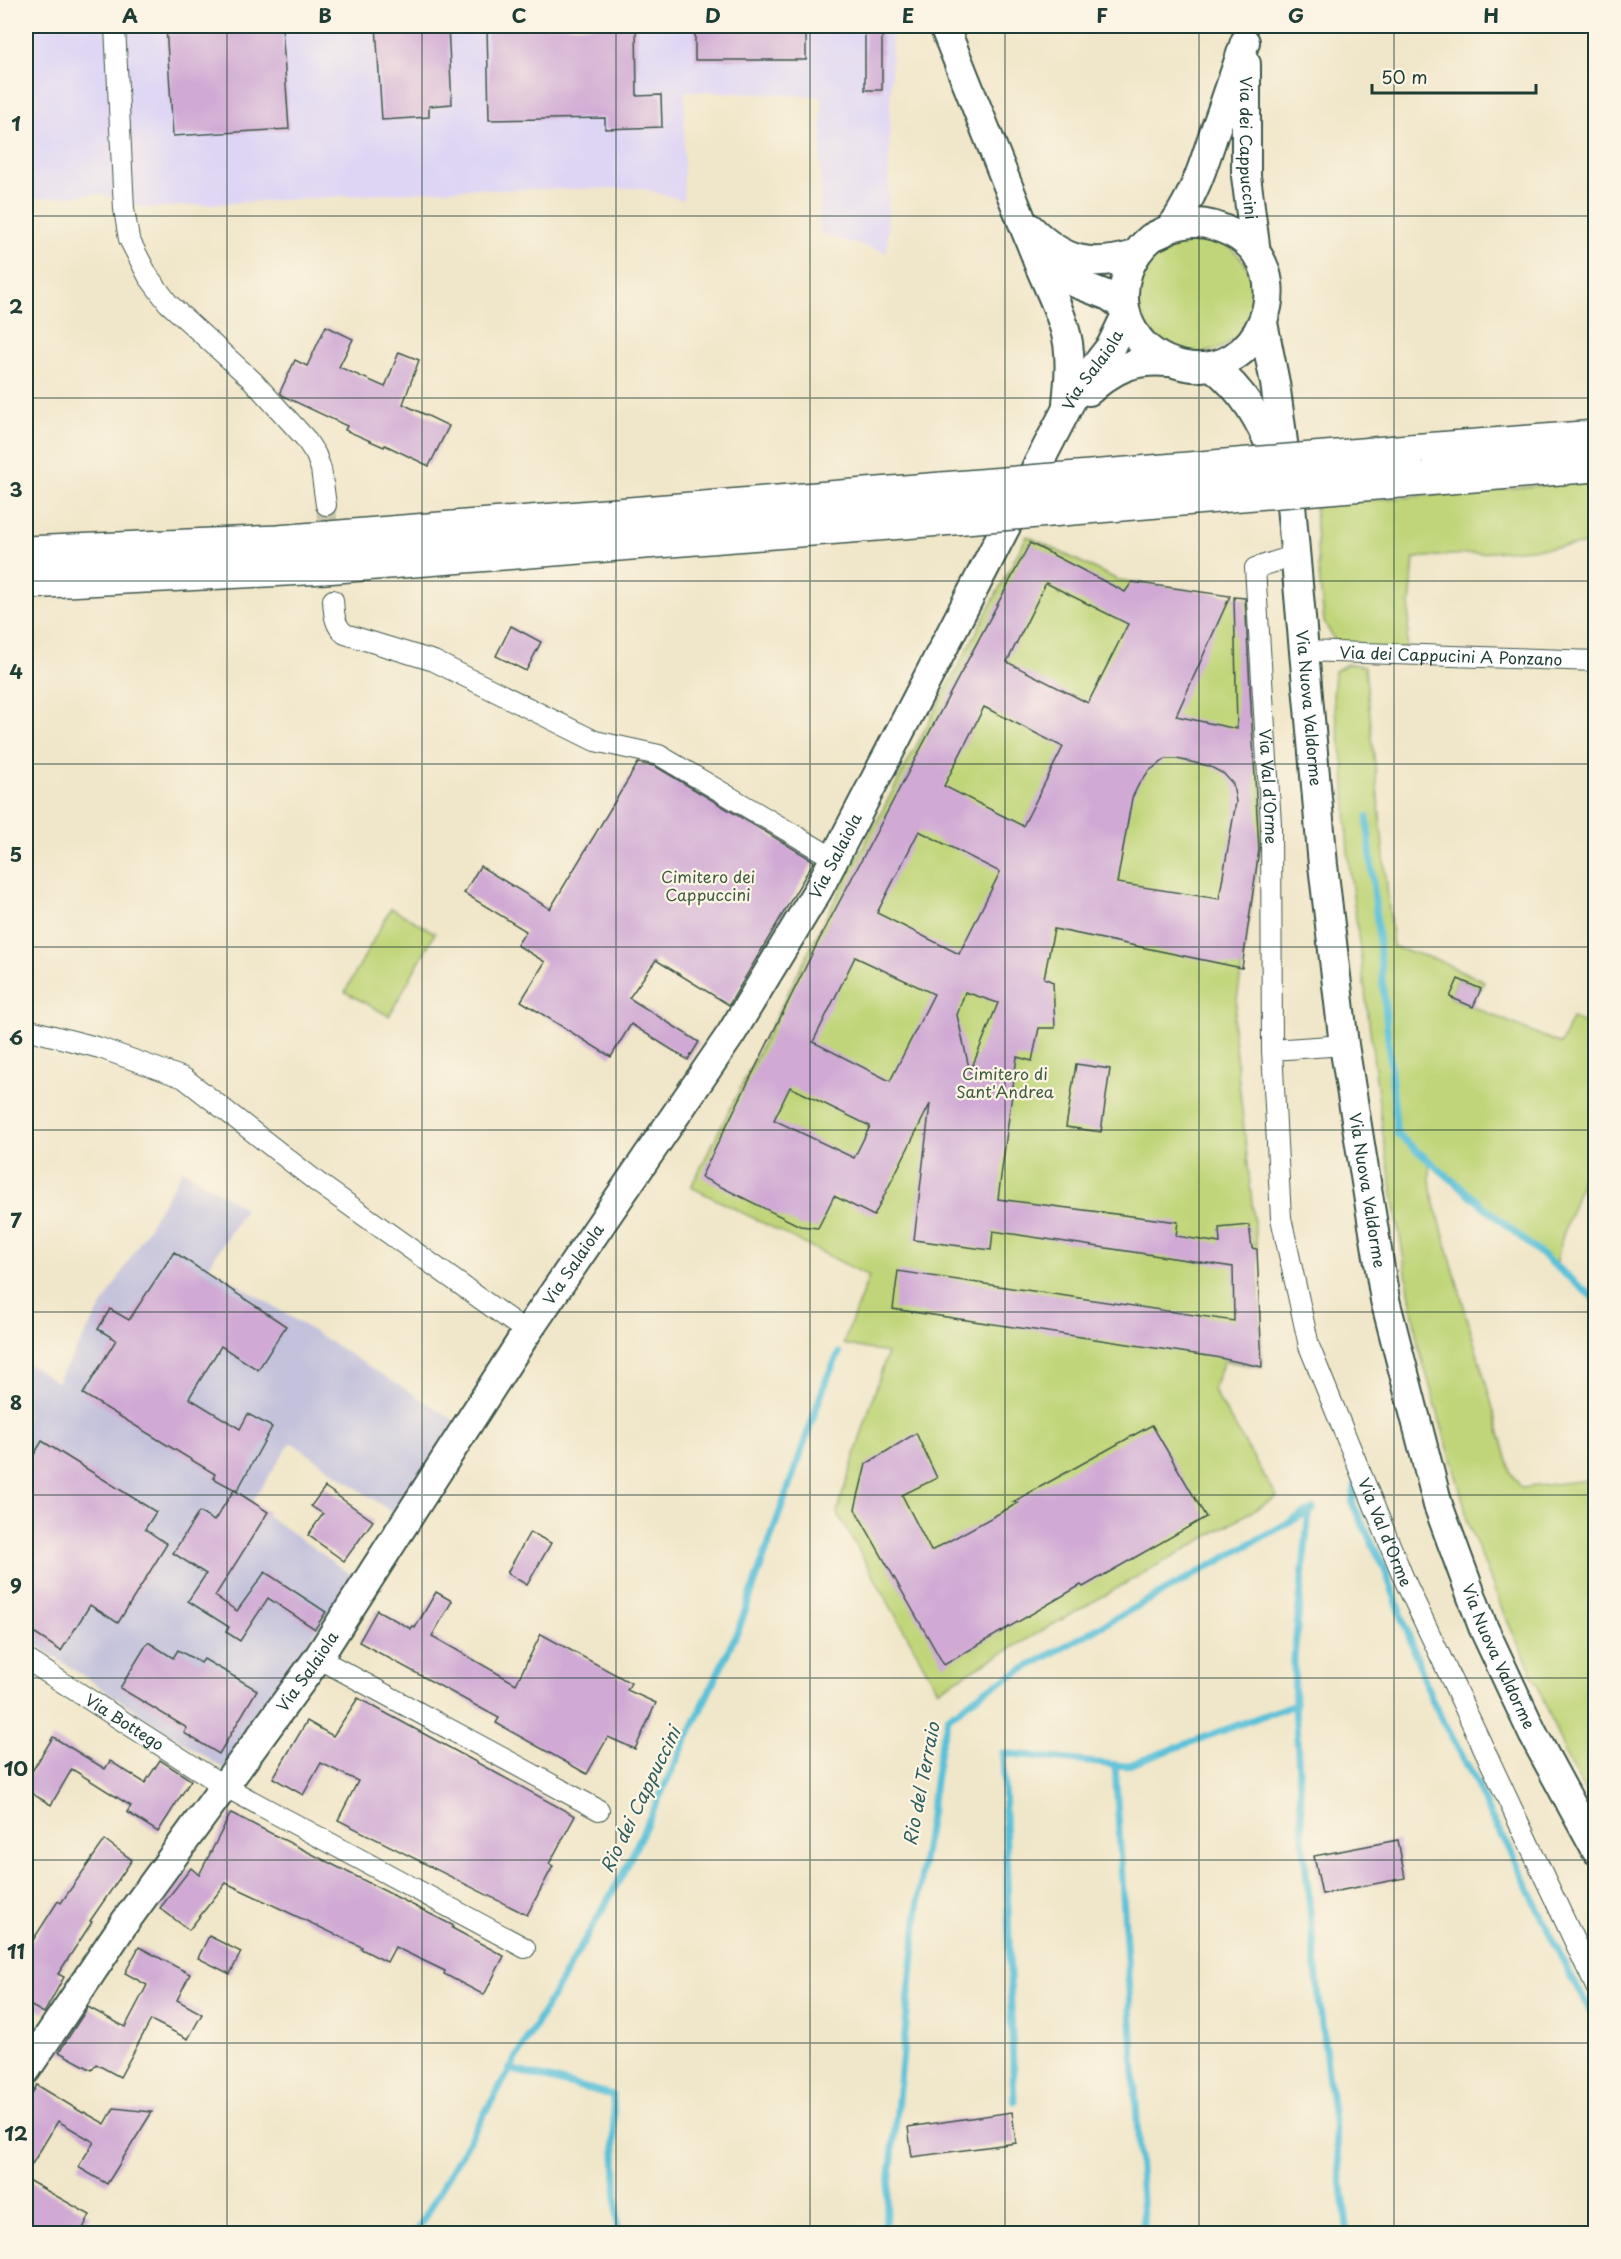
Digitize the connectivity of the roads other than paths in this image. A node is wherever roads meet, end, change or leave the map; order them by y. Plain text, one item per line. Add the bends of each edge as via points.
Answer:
1 (115, 26) edge
2 (944, 26) edge
3 (1246, 34) edge
4 (1021, 218) junction
5 (1170, 227) junction
6 (1256, 254) junction
7 (1135, 255) junction
8 (1036, 256) junction
9 (1125, 311) junction
10 (1263, 323) junction
11 (1168, 362) junction
12 (1212, 366) junction
13 (1063, 416) junction
14 (1596, 437) edge
15 (1417, 465) junction
16 (1596, 465) edge
17 (1290, 494) junction
18 (942, 504) junction
19 (326, 505) tunnel mouth
20 (26, 553) edge
21 (1296, 555) junction
22 (26, 582) edge
23 (333, 600) tunnel mouth
24 (1305, 651) junction
25 (1596, 661) edge
26 (835, 859) junction
27 (26, 1029) edge
28 (1344, 1045) junction
29 (1272, 1050) junction
30 (527, 1332) junction
31 (318, 1658) junction
32 (26, 1659) edge
33 (224, 1786) junction
34 (599, 1810) dead end
35 (1596, 1850) edge
36 (525, 1948) dead end
37 (1596, 1987) edge
38 (26, 2070) edge

1 - 19 street via 124,209 129,239 168,303 253,381 305,438 321,469
2 - 4 main road
3 - 5 main road, Via dei Cappuccini via 1198,180
3 - 6 main road, Via dei Cappuccini via 1246,176
4 - 7 main road via 1058,252 1077,260
4 - 8 main road
5 - 6 main road, Via dei Cappuccini via 1194,222 1218,226 1239,237
5 - 7 main road, Via dei Cappuccini via 1151,238
6 - 10 main road, Via dei Cappuccini via 1268,291
7 - 9 main road, Via dei Cappuccini via 1126,280
8 - 9 main road via 1055,275 1109,296
8 - 13 main road via 1068,343 1070,380
9 - 11 main road, Via dei Cappuccini via 1142,343
9 - 13 main road, Via Salaiola via 1111,346 1076,391
10 - 12 main road, Via dei Cappuccini via 1243,350
10 - 17 main road, Via Nuova Valdorme
11 - 12 main road, Via dei Cappuccini
11 - 13 main road, Via Salaiola via 1133,363 1110,374
12 - 17 main road, Via Nuova Valdorme via 1248,401 1266,433
13 - 26 main road, Via Salaiola
14 - 15 highway
15 - 16 highway
15 - 18 highway, bridge
17 - 21 main road, Via Nuova Valdorme
18 - 20 highway
18 - 22 highway via 324,567
21 - 24 main road, Via Nuova Valdorme
21 - 29 street, Via Val d'Orme via 1255,568 1271,824
23 - 26 street via 336,623 345,634 434,661 595,741 659,755
24 - 25 street, Via dei Cappucini A Ponzano
24 - 28 main road, Via Nuova Valdorme via 1323,865
26 - 30 main road, Via Salaiola via 731,1034
27 - 30 street via 100,1048 184,1078 317,1182
28 - 29 street
28 - 35 main road, Via Nuova Valdorme via 1385,1300 1438,1505 1483,1627 1533,1734
29 - 37 street, Via Val d'Orme via 1281,1218 1309,1346 1404,1579
30 - 31 main road, Via Salaiola
31 - 33 main road, Via Salaiola
31 - 34 street
32 - 33 street, Via Bottego
33 - 36 street, Via Bottego
33 - 38 main road, Via Salaiola via 124,1922

